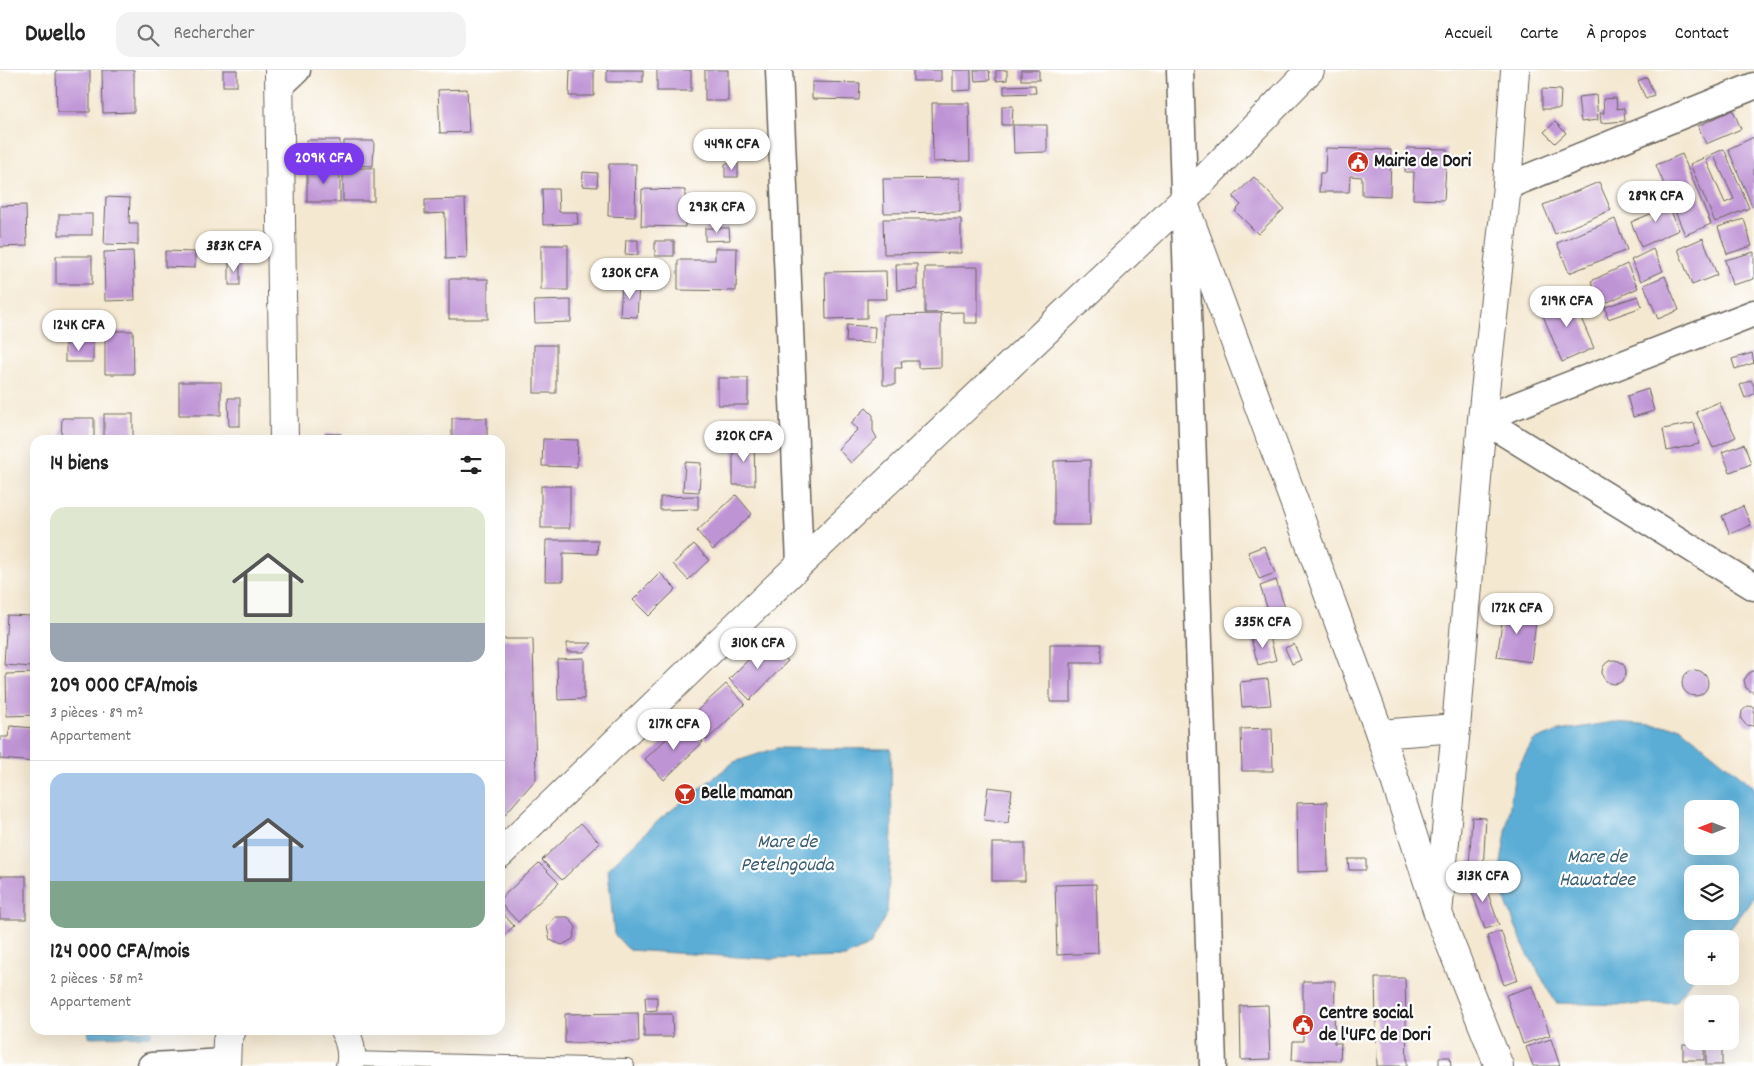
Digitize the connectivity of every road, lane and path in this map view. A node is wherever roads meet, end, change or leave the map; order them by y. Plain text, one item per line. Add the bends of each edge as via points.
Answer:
1 (779, 70) edge
2 (1180, 70) edge
3 (1310, 70) edge
4 (1515, 70) edge
5 (285, 76) edge
6 (1754, 86) edge
7 (1507, 186) junction
8 (1183, 201) junction
9 (1754, 313) edge
10 (1482, 419) junction
11 (284, 435) edge
12 (800, 564) junction
13 (1747, 575) edge
14 (1456, 728) junction
15 (1380, 734) junction
16 (505, 849) edge
17 (1438, 912) junction
18 (230, 1035) edge
19 (347, 1035) edge
20 (351, 1063) edge
21 (225, 1064) edge
22 (151, 1066) edge
23 (627, 1066) edge
24 (1213, 1066) edge
25 (1499, 1066) edge

1 - 12 street
2 - 8 street
3 - 8 main road
4 - 7 main road
5 - 11 main road
6 - 7 street
7 - 10 main road
8 - 12 main road
8 - 15 main road
8 - 24 street
9 - 10 street
10 - 13 street
10 - 14 main road
12 - 16 main road
14 - 15 main road
14 - 17 main road
15 - 17 main road
17 - 25 main road
18 - 21 main road
19 - 20 main road
20 - 23 lane
21 - 22 street

